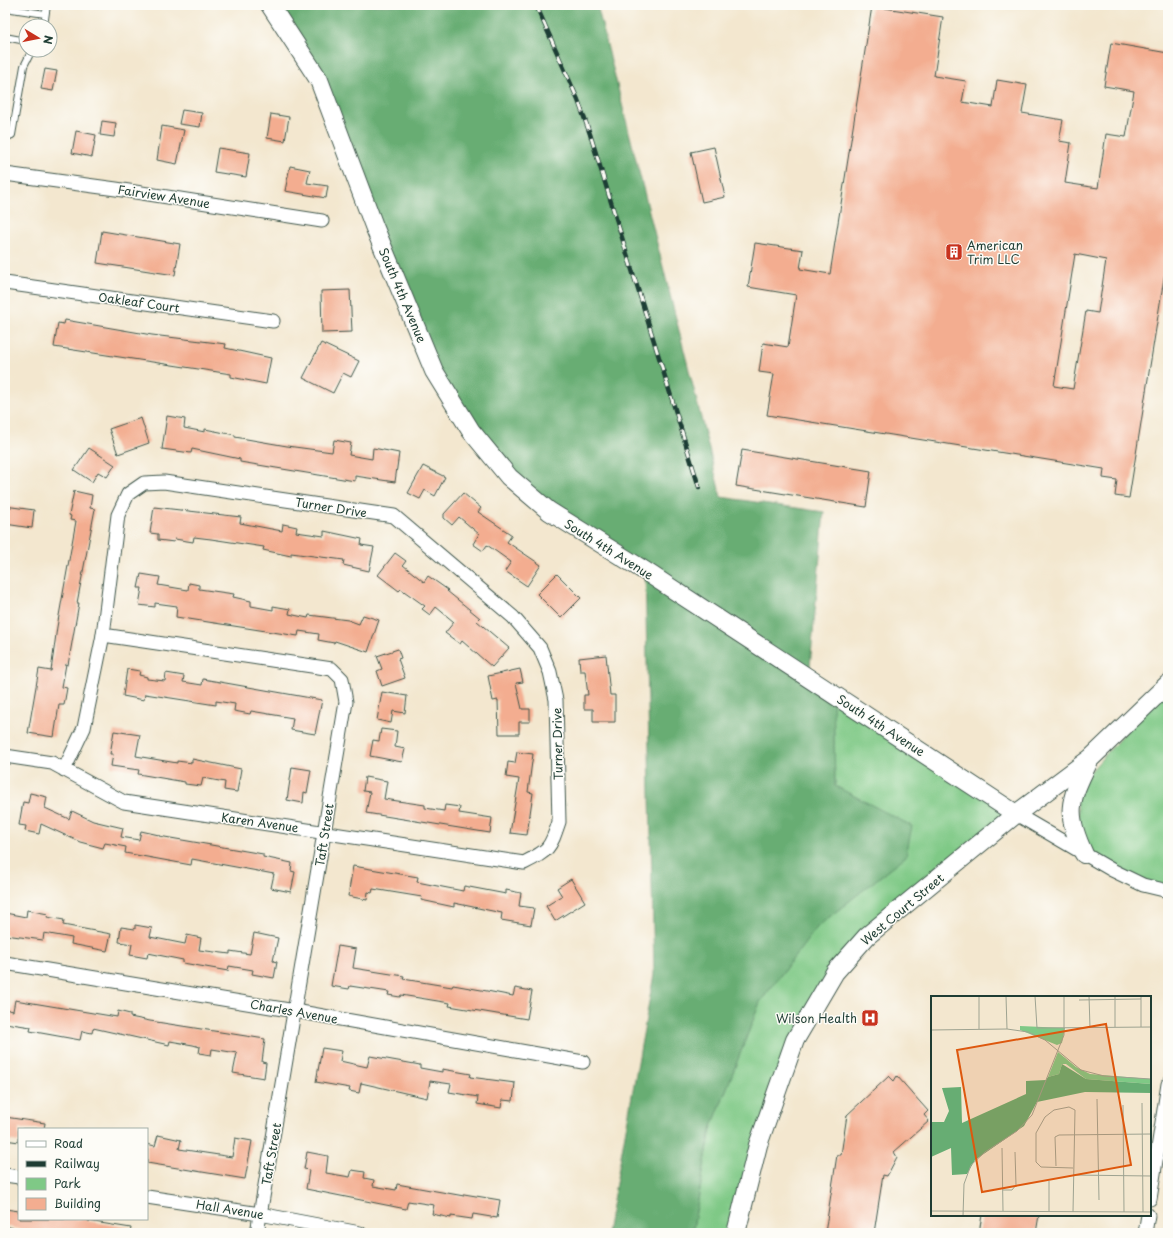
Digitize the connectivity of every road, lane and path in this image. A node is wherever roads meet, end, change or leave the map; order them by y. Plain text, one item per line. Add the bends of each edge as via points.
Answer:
1 (47, 5) edge
2 (270, 5) edge
3 (5, 8) edge
4 (46, 14) junction
5 (45, 18) edge
6 (5, 37) edge
7 (18, 39) edge
8 (28, 58) edge
9 (5, 138) edge
10 (5, 174) edge
11 (322, 221) dead end
12 (5, 283) edge
13 (273, 321) dead end
14 (103, 634) junction
15 (1168, 684) edge
16 (5, 756) edge
17 (1091, 758) junction
18 (64, 770) junction
19 (1016, 814) junction
20 (325, 831) junction
21 (1084, 854) junction
22 (524, 863) joint
23 (1168, 891) edge
24 (5, 963) edge
25 (295, 1010) junction
26 (583, 1062) dead end
27 (1168, 1084) edge
28 (1167, 1101) edge
29 (5, 1174) edge
30 (18, 1177) edge
31 (1151, 1193) edge
32 (148, 1196) edge
33 (260, 1214) junction
34 (1148, 1216) edge
35 (257, 1233) edge
36 (360, 1233) edge
37 (736, 1233) edge
38 (1145, 1233) edge

1 - 4 lane
2 - 19 street, South 4th Avenue via 319,80 374,226 434,371 471,430 509,477 549,512 645,571
3 - 4 lane
4 - 5 lane
6 - 7 lane
8 - 9 lane via 24,66 12,135
10 - 11 street, Fairview Avenue
12 - 13 street, Oakleaf Court
14 - 18 street, Turner Drive via 84,728
14 - 20 street, Taft Street via 332,669 342,679 346,702
14 - 22 street, Turner Drive via 118,515 128,494 144,483 164,482 394,516 513,617 540,648 550,672 556,700 559,822 545,852
15 - 17 street, West Court Street
16 - 18 street, Karen Avenue via 52,763
17 - 19 street, West Court Street
17 - 21 street via 1075,789 1070,813 1074,833
18 - 20 street, Karen Avenue via 124,802
19 - 21 street, South 4th Avenue
19 - 37 street, West Court Street via 867,936 835,972 795,1040 758,1145
20 - 22 street, Karen Avenue
20 - 25 street, Taft Street
21 - 23 street, South 4th Avenue via 1143,885
24 - 25 street, Charles Avenue
25 - 26 street, Charles Avenue
25 - 33 street, Taft Street
27 - 28 street
28 - 31 street
29 - 30 street
32 - 33 street, Hall Avenue
33 - 35 street, Taft Street
33 - 36 street, Hall Avenue
34 - 38 street

